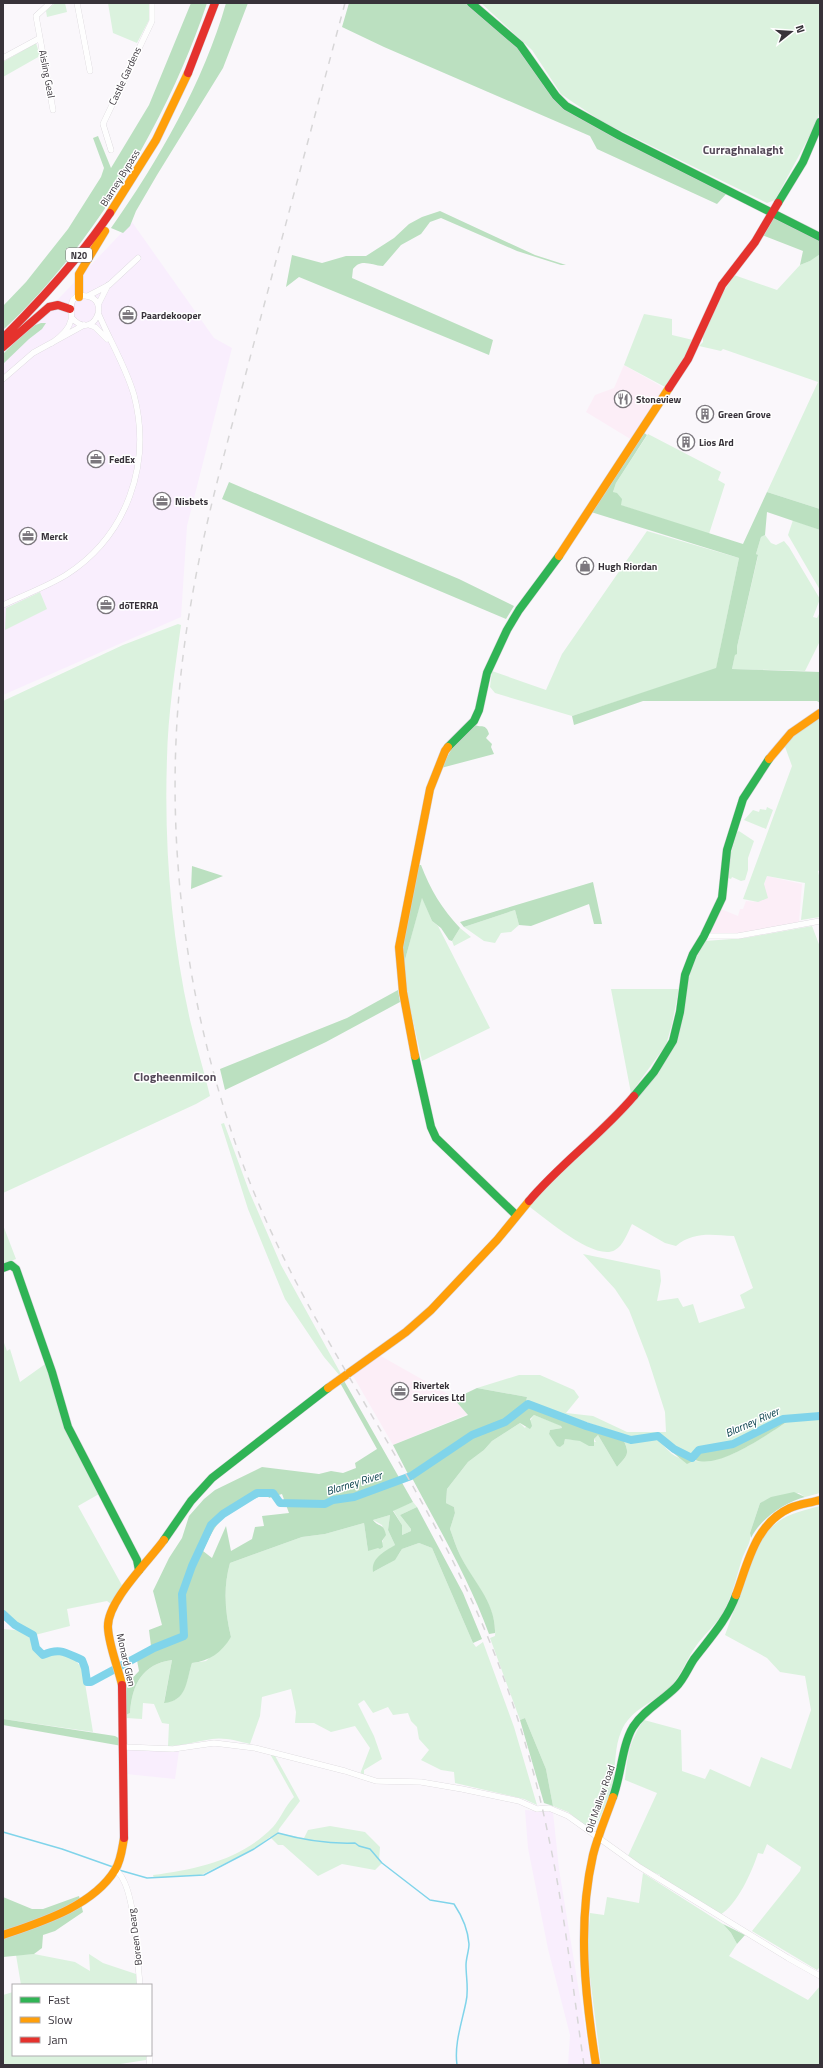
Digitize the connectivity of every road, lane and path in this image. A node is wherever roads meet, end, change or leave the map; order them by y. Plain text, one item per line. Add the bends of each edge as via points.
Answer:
1 (50, 3) edge
2 (77, 3) edge
3 (152, 3) edge
4 (215, 3) edge
5 (471, 3) edge
6 (40, 38) junction
7 (3, 58) edge
8 (91, 68) dead end
9 (53, 110) dead end
10 (820, 122) edge
11 (111, 150) dead end
12 (142, 163) junction
13 (772, 213) junction
14 (820, 237) edge
15 (138, 258) dead end
16 (108, 285) junction
17 (88, 296) junction
18 (79, 297) junction
19 (98, 306) junction
20 (70, 308) junction
21 (99, 315) junction
22 (72, 318) junction
23 (87, 325) junction
24 (3, 338) edge
25 (52, 343) junction
26 (112, 343) junction
27 (3, 347) edge
28 (3, 379) edge
29 (3, 605) edge
30 (820, 713) edge
31 (820, 921) edge
32 (704, 936) junction
33 (516, 1216) junction
34 (3, 1268) edge
35 (820, 1500) edge
36 (139, 1570) junction
37 (124, 1747) junction
38 (598, 1837) junction
39 (116, 1868) junction
40 (3, 1935) edge
41 (820, 1976) edge
42 (140, 1984) edge
43 (596, 2065) edge

1 - 6 street, Aisling Geal via 36,16
2 - 8 street
3 - 11 street, Castle Gardens via 152,21 103,124
4 - 12 main road, Blarney Bypass / N20 via 181,88
5 - 13 main road via 530,56 556,96 566,106
6 - 7 street, Aisling Geal
6 - 9 street, Aisling Geal
10 - 13 main road via 803,162
12 - 18 main road via 123,202 81,268 78,281
12 - 24 main road, Blarney Bypass / N20 via 85,249
13 - 14 main road
13 - 33 main road via 755,242 722,285 684,364 567,546 507,630 488,673 480,710 474,721 445,751 430,788 399,947 404,999 431,1127 436,1138
15 - 16 street
16 - 17 street
16 - 19 street
17 - 18 street
17 - 19 street
18 - 20 street
19 - 21 street
20 - 22 street
20 - 27 main road via 58,305 49,307
21 - 23 street
21 - 26 street
22 - 23 street
22 - 25 street via 65,331
23 - 25 street
23 - 26 street via 95,327
25 - 28 street via 21,362
26 - 29 street via 133,394 140,426 140,458 131,496 112,531 84,561 55,581
30 - 32 main road, Monard Glen via 791,733 774,751 743,799 727,850 722,898
31 - 32 street via 738,936
32 - 33 main road, Monard Glen via 693,954 685,975 680,1012 673,1041 666,1055 622,1110 544,1183
33 - 36 main road, Monard Glen via 497,1240 431,1310 406,1332 342,1377 212,1478 191,1501 154,1554
34 - 36 main road via 11,1265 16,1269 68,1427 137,1560
35 - 38 main road, Old Mallow Road via 790,1508 760,1532 750,1549 733,1604 725,1620 674,1690 644,1713 629,1734 624,1748 620,1778
36 - 37 main road, Monard Glen via 109,1616 108,1628 123,1689
37 - 38 street via 173,1750 214,1743 255,1748 376,1781 421,1782 462,1788 519,1801 537,1809 549,1808 568,1816
37 - 39 main road, Monard Glen via 125,1831
38 - 41 street via 638,1866
38 - 43 main road, Old Mallow Road via 588,1886 583,1958 585,1997
39 - 40 main road via 103,1886 61,1913
39 - 42 street, Boreen Dearg via 122,1878 133,1913

